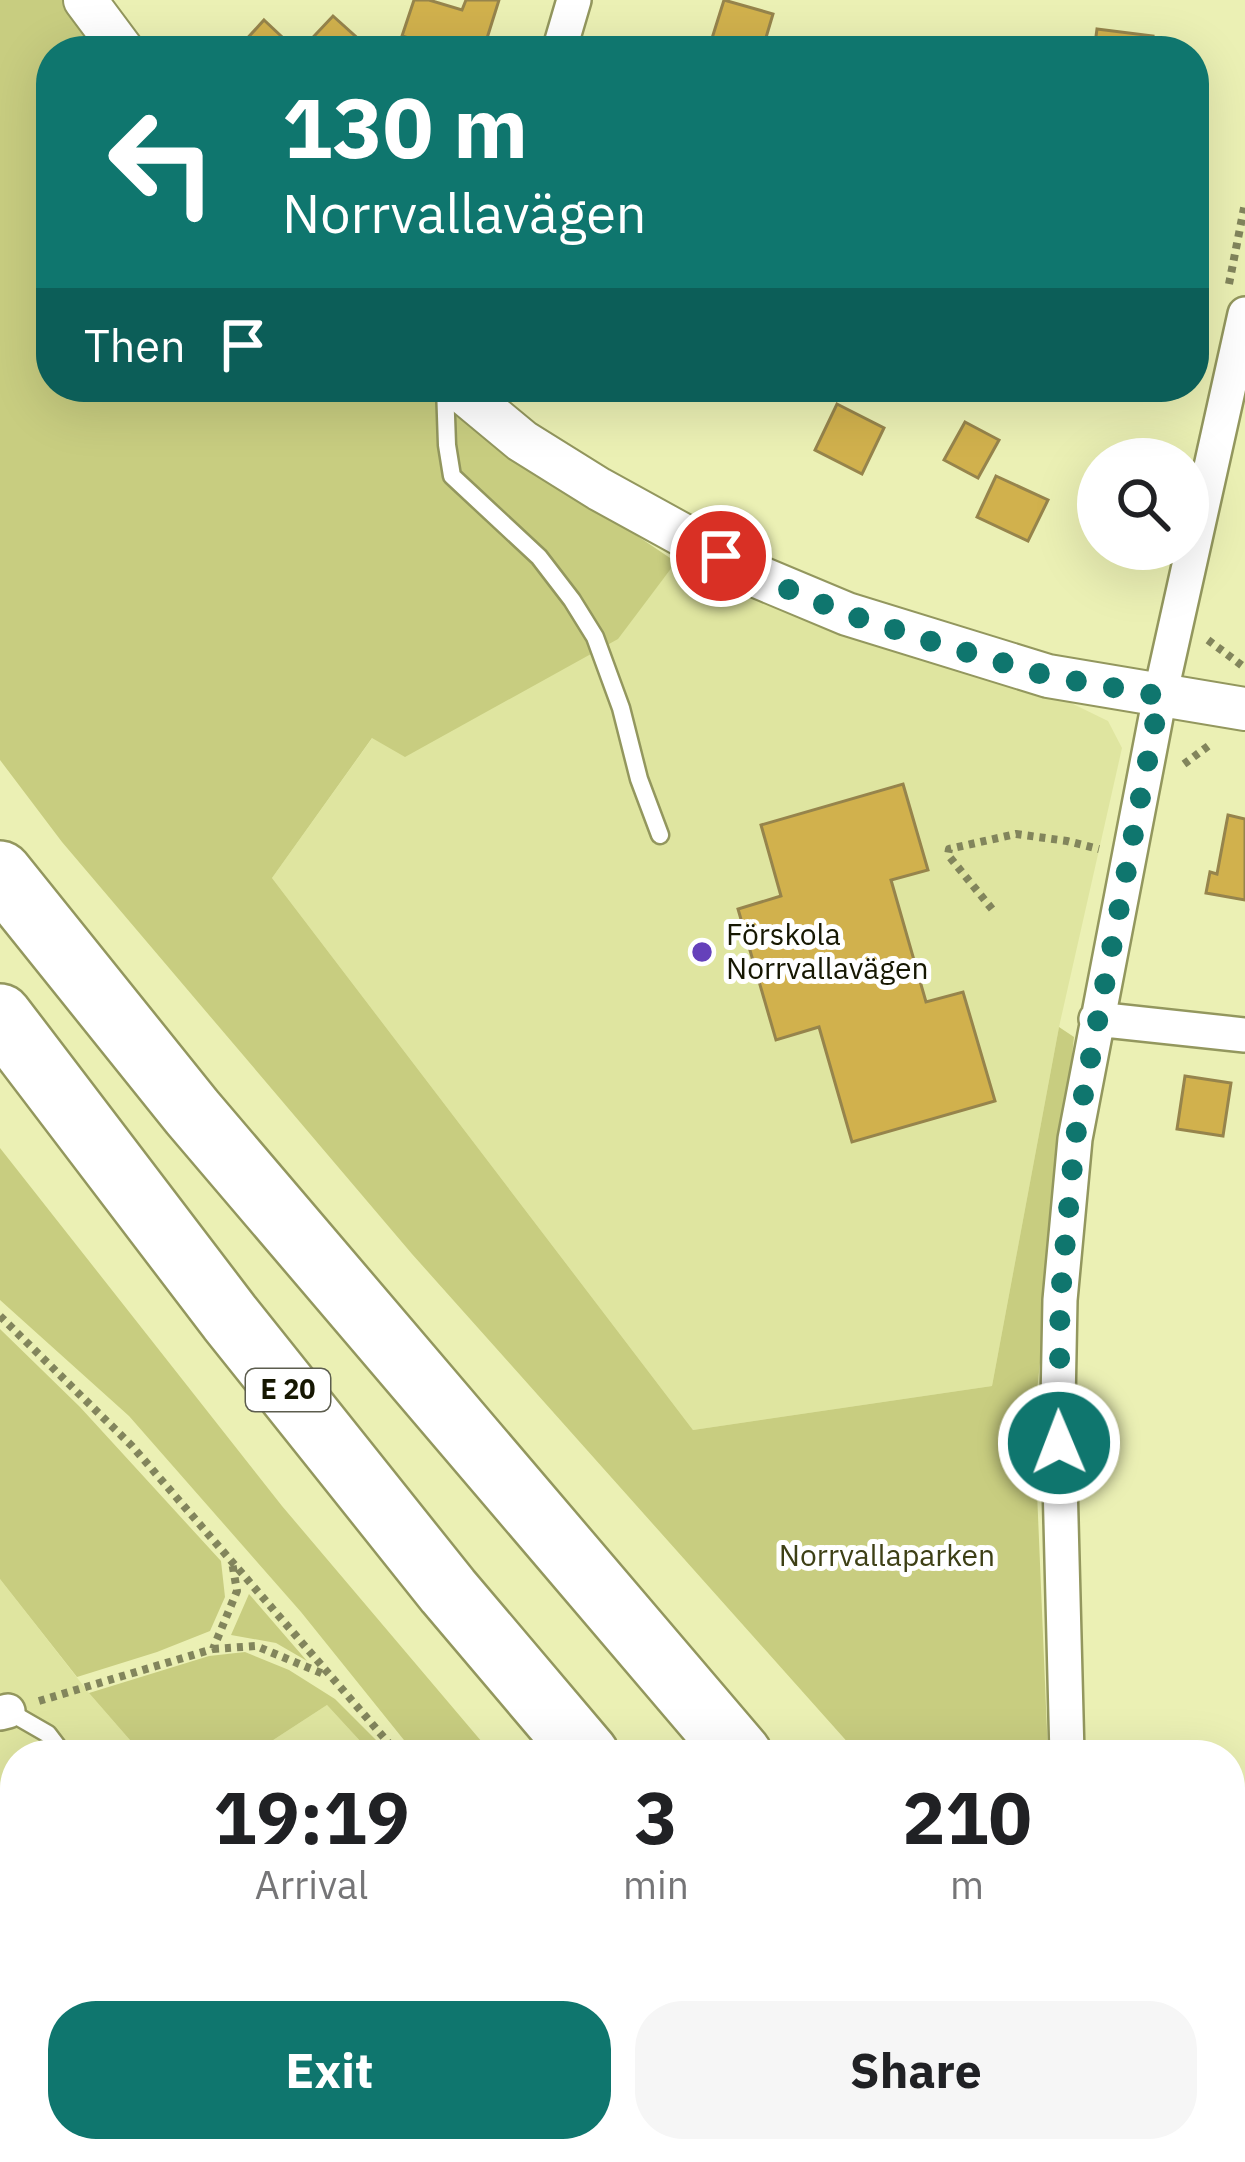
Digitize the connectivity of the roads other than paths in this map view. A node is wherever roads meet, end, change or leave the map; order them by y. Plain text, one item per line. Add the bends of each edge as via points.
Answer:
1 (85, 0) edge
2 (574, 0) edge
3 (112, 36) edge
4 (563, 36) edge
5 (1245, 314) edge
6 (446, 402) edge
7 (475, 402) edge
8 (1160, 696) junction
9 (1245, 709) edge
10 (660, 835) dead end
11 (0, 873) edge
12 (0, 1016) edge
13 (1096, 1018) junction
14 (1245, 1035) edge
15 (4, 1712) edge
16 (53, 1740) edge
17 (574, 1740) edge
18 (727, 1740) edge
19 (1067, 1740) edge

1 - 3 street
2 - 4 street
5 - 8 street
6 - 10 lane via 452,476 539,557 595,637
7 - 8 street via 560,465 761,578 939,644 1048,676
8 - 9 street
8 - 13 street
11 - 18 highway via 191,1112
12 - 17 highway, E 20 via 230,1318
13 - 14 street
13 - 19 street via 1060,1300
15 - 16 lane

